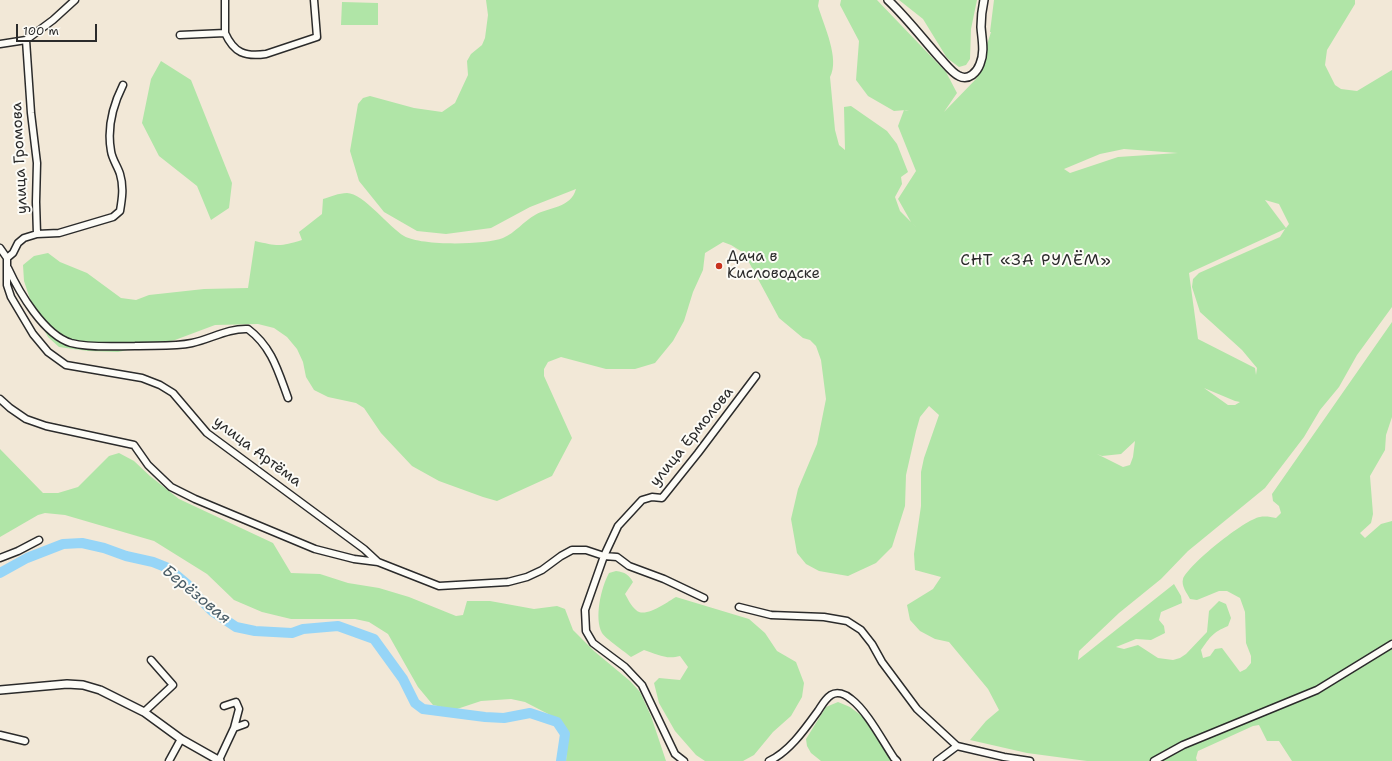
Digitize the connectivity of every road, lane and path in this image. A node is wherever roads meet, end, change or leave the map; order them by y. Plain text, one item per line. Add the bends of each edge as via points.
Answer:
1 (75, 0) edge
2 (225, 0) edge
3 (314, 0) edge
4 (888, 0) edge
5 (984, 0) edge
6 (225, 33) junction
7 (180, 35) dead end
8 (26, 40) junction
9 (0, 44) edge
10 (123, 85) dead end
11 (37, 234) junction
12 (0, 248) edge
13 (7, 258) junction
14 (7, 266) junction
15 (756, 376) dead end
16 (288, 398) dead end
17 (0, 399) edge
18 (39, 540) dead end
19 (604, 556) junction
20 (0, 558) edge
21 (378, 562) junction
22 (704, 598) dead end
23 (739, 607) dead end
24 (1392, 644) edge
25 (151, 660) dead end
26 (0, 690) edge
27 (224, 706) dead end
28 (144, 712) junction
29 (245, 724) dead end
30 (234, 728) junction
31 (0, 735) edge
32 (181, 739) junction
33 (25, 741) dead end
34 (957, 746) junction
35 (169, 761) edge
36 (220, 761) edge
37 (684, 761) edge
38 (769, 761) edge
39 (897, 761) edge
40 (937, 761) edge
41 (1030, 761) edge
42 (1154, 761) edge

1 - 8 street
2 - 6 street
3 - 6 street via 317,37 266,54 246,55 236,50
4 - 5 street via 946,65 960,77 975,73 981,63
6 - 7 street
8 - 9 street
8 - 11 street, улица Громова via 37,163
10 - 11 street via 117,98 109,134 111,152 123,186 120,211 113,217 59,233
11 - 13 street, улица Громова via 24,238
12 - 13 street
13 - 14 street, улица Артёма
14 - 16 street via 16,285 42,320 56,335 71,342 118,346 191,343 238,328 248,329 266,347 277,367
14 - 21 street, улица Артёма via 7,285 12,297 33,334 48,352 66,365 142,378 173,393 207,433
15 - 19 street, улица Ермолова via 668,492 662,498 642,500 618,526
17 - 21 street via 26,419 46,426 134,445 148,465 171,487 195,499 315,549
18 - 20 street via 18,552
19 - 21 street via 586,550 572,550 542,570 520,579 439,586
19 - 22 street via 616,557 629,566
19 - 37 street, улица Ермолова via 585,610 586,631 593,642 625,667 642,685 675,754
23 - 34 street via 771,615 847,620 861,630 917,709
24 - 42 street via 1317,690 1184,745
25 - 28 street via 173,685
26 - 28 street via 83,685 100,690
27 - 30 street via 236,702 239,709
28 - 32 street
29 - 30 street
30 - 36 street
31 - 33 street
32 - 35 street
32 - 36 street
34 - 40 street
34 - 41 street
38 - 39 street via 776,758 801,735 823,702 832,694 841,693 851,699 867,717

